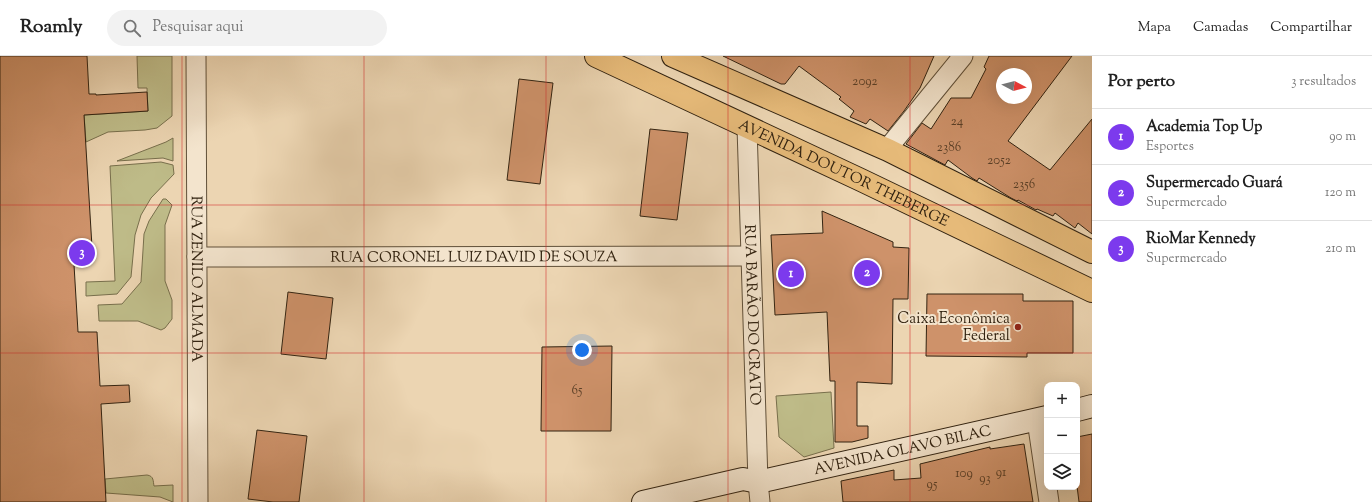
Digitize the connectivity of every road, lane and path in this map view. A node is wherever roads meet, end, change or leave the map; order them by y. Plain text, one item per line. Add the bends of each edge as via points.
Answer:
1 (196, 56) edge
2 (596, 56) edge
3 (673, 56) edge
4 (963, 56) edge
5 (622, 62) edge
6 (747, 127) junction
7 (888, 150) junction
8 (1092, 252) edge
9 (750, 256) junction
10 (197, 257) junction
11 (1092, 291) edge
12 (1092, 406) edge
13 (1080, 409) edge
14 (1042, 418) edge
15 (759, 492) edge
16 (198, 502) edge
17 (643, 502) edge
18 (710, 502) edge
19 (1049, 502) edge

1 - 10 street, RUA ZENILO ALMADA
2 - 5 main road, AVENIDA DOUTOR THEBERGE
3 - 7 main road
4 - 7 street
5 - 6 main road, AVENIDA DOUTOR THEBERGE
6 - 9 street, RUA BARÃO DO CRATO
6 - 11 main road, AVENIDA DOUTOR THEBERGE
7 - 8 main road
9 - 10 street, RUA CORONEL LUIZ DAVID DE SOUZA
9 - 15 street, RUA BARÃO DO CRATO
10 - 16 street, RUA ZENILO ALMADA
12 - 13 street
14 - 15 street, AVENIDA OLAVO BILAC
14 - 19 street
15 - 17 street, AVENIDA OLAVO BILAC via 743,479
15 - 18 street, AVENIDA OLAVO BILAC

